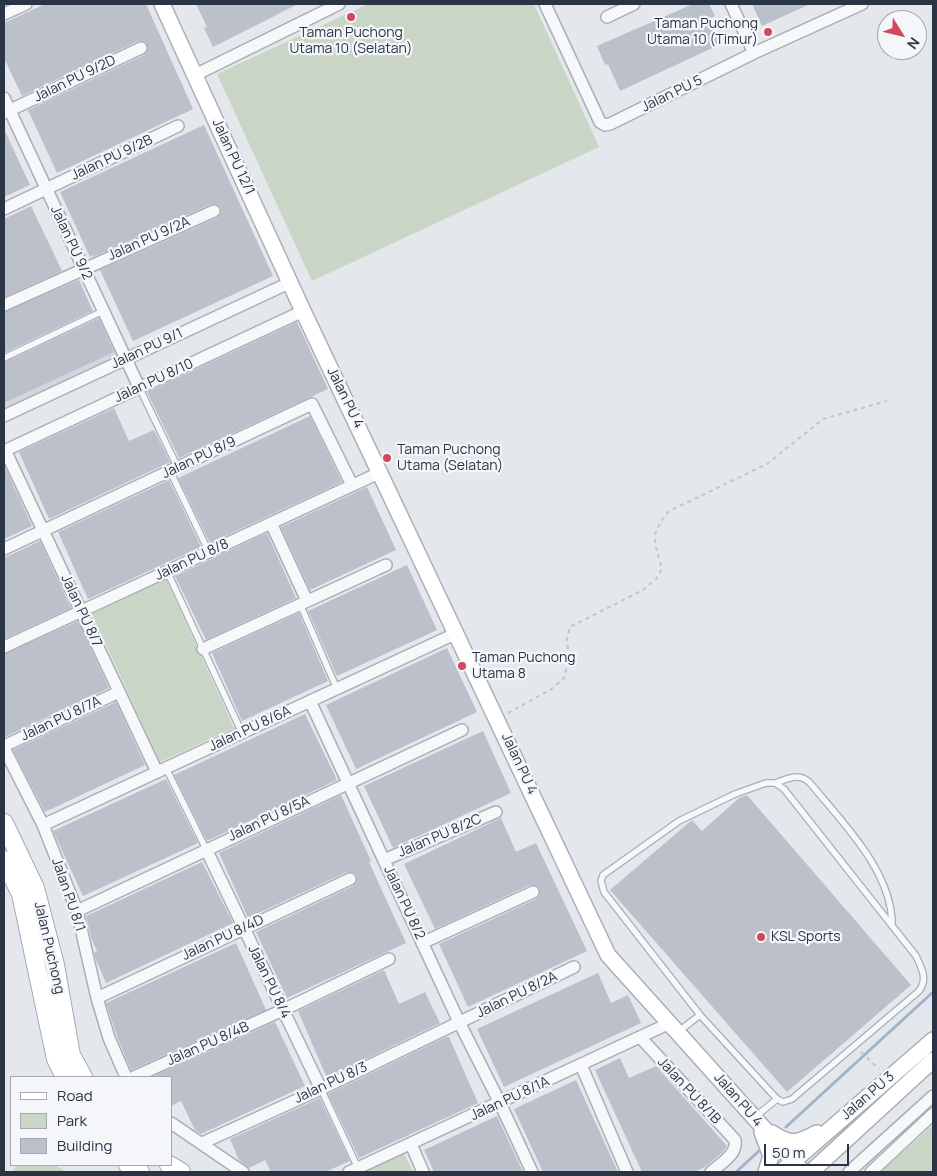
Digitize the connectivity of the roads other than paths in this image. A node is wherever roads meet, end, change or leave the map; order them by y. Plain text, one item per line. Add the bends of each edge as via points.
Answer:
1 (26, 4) edge
2 (162, 4) edge
3 (339, 4) edge
4 (545, 4) edge
5 (634, 4) edge
6 (732, 4) edge
7 (862, 4) edge
8 (4, 14) edge
9 (607, 17) dead end
10 (141, 48) dead end
11 (754, 54) junction
12 (195, 75) junction
13 (4, 98) edge
14 (7, 112) edge
15 (178, 126) dead end
16 (46, 189) junction
17 (4, 209) edge
18 (214, 211) dead end
19 (83, 268) junction
20 (291, 282) junction
21 (4, 305) edge
22 (103, 311) junction
23 (303, 311) junction
24 (4, 358) edge
25 (126, 358) junction
26 (139, 388) junction
27 (4, 416) edge
28 (4, 450) edge
29 (174, 470) junction
30 (381, 472) junction
31 (352, 485) junction
32 (271, 523) junction
33 (43, 531) junction
34 (4, 549) edge
35 (209, 552) junction
36 (386, 565) dead end
37 (167, 571) junction
38 (304, 603) junction
39 (81, 611) junction
40 (457, 633) junction
41 (4, 647) edge
42 (203, 649) junction
43 (337, 689) junction
44 (119, 692) junction
45 (310, 701) junction
46 (462, 730) dead end
47 (242, 733) junction
48 (4, 747) edge
49 (161, 770) junction
50 (348, 782) junction
51 (775, 783) junction
52 (496, 812) dead end
53 (4, 823) edge
54 (43, 825) junction
55 (206, 849) junction
56 (4, 860) edge
57 (384, 860) junction
58 (350, 879) dead end
59 (533, 892) dead end
60 (77, 911) junction
61 (892, 926) junction
62 (243, 928) junction
63 (422, 943) junction
64 (389, 959) dead end
65 (574, 967) dead end
66 (97, 998) junction
67 (283, 1010) junction
68 (700, 1015) junction
69 (459, 1022) junction
70 (674, 1027) junction
71 (640, 1037) junction
72 (933, 1040) edge
73 (933, 1060) edge
74 (581, 1065) junction
75 (64, 1076) edge
76 (82, 1076) edge
77 (126, 1076) edge
78 (136, 1076) edge
79 (321, 1088) junction
80 (933, 1096) edge
81 (777, 1099) junction
82 (500, 1103) junction
83 (933, 1114) edge
84 (756, 1121) junction
85 (172, 1124) edge
86 (832, 1127) junction
87 (202, 1143) junction
88 (411, 1144) junction
89 (798, 1167) edge
90 (354, 1170) edge
91 (243, 1172) edge
92 (424, 1172) edge
93 (532, 1172) edge
94 (626, 1172) edge
95 (711, 1172) edge
96 (766, 1172) edge
97 (781, 1172) edge
98 (811, 1172) edge
99 (849, 1172) edge
100 (871, 1172) edge

1 - 8 street
2 - 12 street, Jalan PU 12/1
3 - 12 street
4 - 11 street, Jalan PU 5 via 600,122 605,125
5 - 9 street
6 - 11 street
7 - 11 street, Jalan PU 5
10 - 14 street, Jalan PU 9/2D
12 - 20 street, Jalan PU 12/1
13 - 14 street, Jalan PU 9/2
14 - 16 street, Jalan PU 9/2
15 - 16 street, Jalan PU 9/2B
16 - 17 street, Jalan PU 9/2B
16 - 19 street, Jalan PU 9/2
18 - 19 street, Jalan PU 9/2A
19 - 21 street, Jalan PU 9/2A
19 - 22 street, Jalan PU 9/2
20 - 23 street, Jalan PU 12/1
20 - 25 street, Jalan PU 9/1
22 - 24 lane
22 - 25 street, Jalan PU 9/2
23 - 26 street, Jalan PU 8/10
23 - 30 street, Jalan PU 4
25 - 26 street, Jalan PU 9/2
25 - 27 street, Jalan PU 9/1
26 - 28 street, Jalan PU 8/10
26 - 29 lane
28 - 33 street, Jalan PU 8/7
29 - 31 street, Jalan PU 8/9 via 312,404
29 - 33 street, Jalan PU 8/9
29 - 35 lane
30 - 31 street, Jalan PU 8/8
30 - 40 street, Jalan PU 4
31 - 32 street, Jalan PU 8/8
32 - 35 street, Jalan PU 8/8
32 - 38 street
33 - 34 street, Jalan PU 8/9
33 - 39 street, Jalan PU 8/7
35 - 37 street, Jalan PU 8/8
36 - 38 street
37 - 39 street, Jalan PU 8/8
37 - 42 lane
38 - 42 street
38 - 43 lane
39 - 41 street, Jalan PU 8/8
39 - 44 street, Jalan PU 8/7
40 - 43 street, Jalan PU 8/6A
40 - 70 street, Jalan PU 4 via 608,955
42 - 47 lane
43 - 45 street, Jalan PU 8/6A
44 - 48 street, Jalan PU 8/7A
44 - 49 street, Jalan PU 8/7
45 - 47 street, Jalan PU 8/6A
45 - 50 street, Jalan PU 8/2
46 - 50 street, Jalan PU 8/5A
47 - 49 street, Jalan PU 8/6A
48 - 54 street, Jalan PU 8/1
49 - 54 street, Jalan PU 8/6A
49 - 55 lane
50 - 55 street, Jalan PU 8/5A
50 - 57 street, Jalan PU 8/2
51 - 61 lane via 784,789
51 - 61 lane via 802,776 870,856 888,898
51 - 68 lane via 734,794 679,821 607,871 601,881 604,892
52 - 57 street, Jalan PU 8/2C
53 - 76 main road, Jalan Puchong via 35,888 55,965 71,1055
54 - 60 street, Jalan PU 8/1
55 - 60 street, Jalan PU 8/5A
55 - 62 street, Jalan PU 8/4
56 - 75 main road, Jalan Puchong via 21,894 56,1059
57 - 63 street, Jalan PU 8/2
58 - 62 street, Jalan PU 8/4D
59 - 63 street
60 - 66 street, Jalan PU 8/1
61 - 81 lane via 916,956 923,971 923,986 792,1098 782,1102
62 - 66 street, Jalan PU 8/4D
62 - 67 street, Jalan PU 8/4
63 - 69 street, Jalan PU 8/2
64 - 67 street, Jalan PU 8/4B
65 - 69 street, Jalan PU 8/2A
66 - 77 street, Jalan PU 8/1
67 - 78 street, Jalan PU 8/4B
67 - 79 street, Jalan PU 8/4
68 - 70 lane
68 - 81 lane
69 - 79 street, Jalan PU 8/3
69 - 82 street, Jalan PU 8/2
70 - 71 street, Jalan PU 8/1A
70 - 84 street, Jalan PU 4
71 - 74 street, Jalan PU 8/1A
71 - 95 street, Jalan PU 8/1B via 735,1140 735,1151
72 - 86 street, Jalan PU 3
73 - 98 street, Jalan PU 3
74 - 82 street, Jalan PU 8/1A
74 - 94 street
79 - 87 street, Jalan PU 8/3
79 - 90 lane
80 - 99 street
81 - 84 lane
82 - 88 street, Jalan PU 8/1A
82 - 93 street, Jalan PU 8/2
83 - 100 street
84 - 86 street via 783,1140 792,1142
84 - 89 street, Jalan PU 4
84 - 96 street via 771,1156
85 - 87 street
86 - 89 street, Jalan PU 3
87 - 91 street
88 - 90 street, Jalan PU 8/1A
88 - 92 street
89 - 97 street, Jalan PU 3

